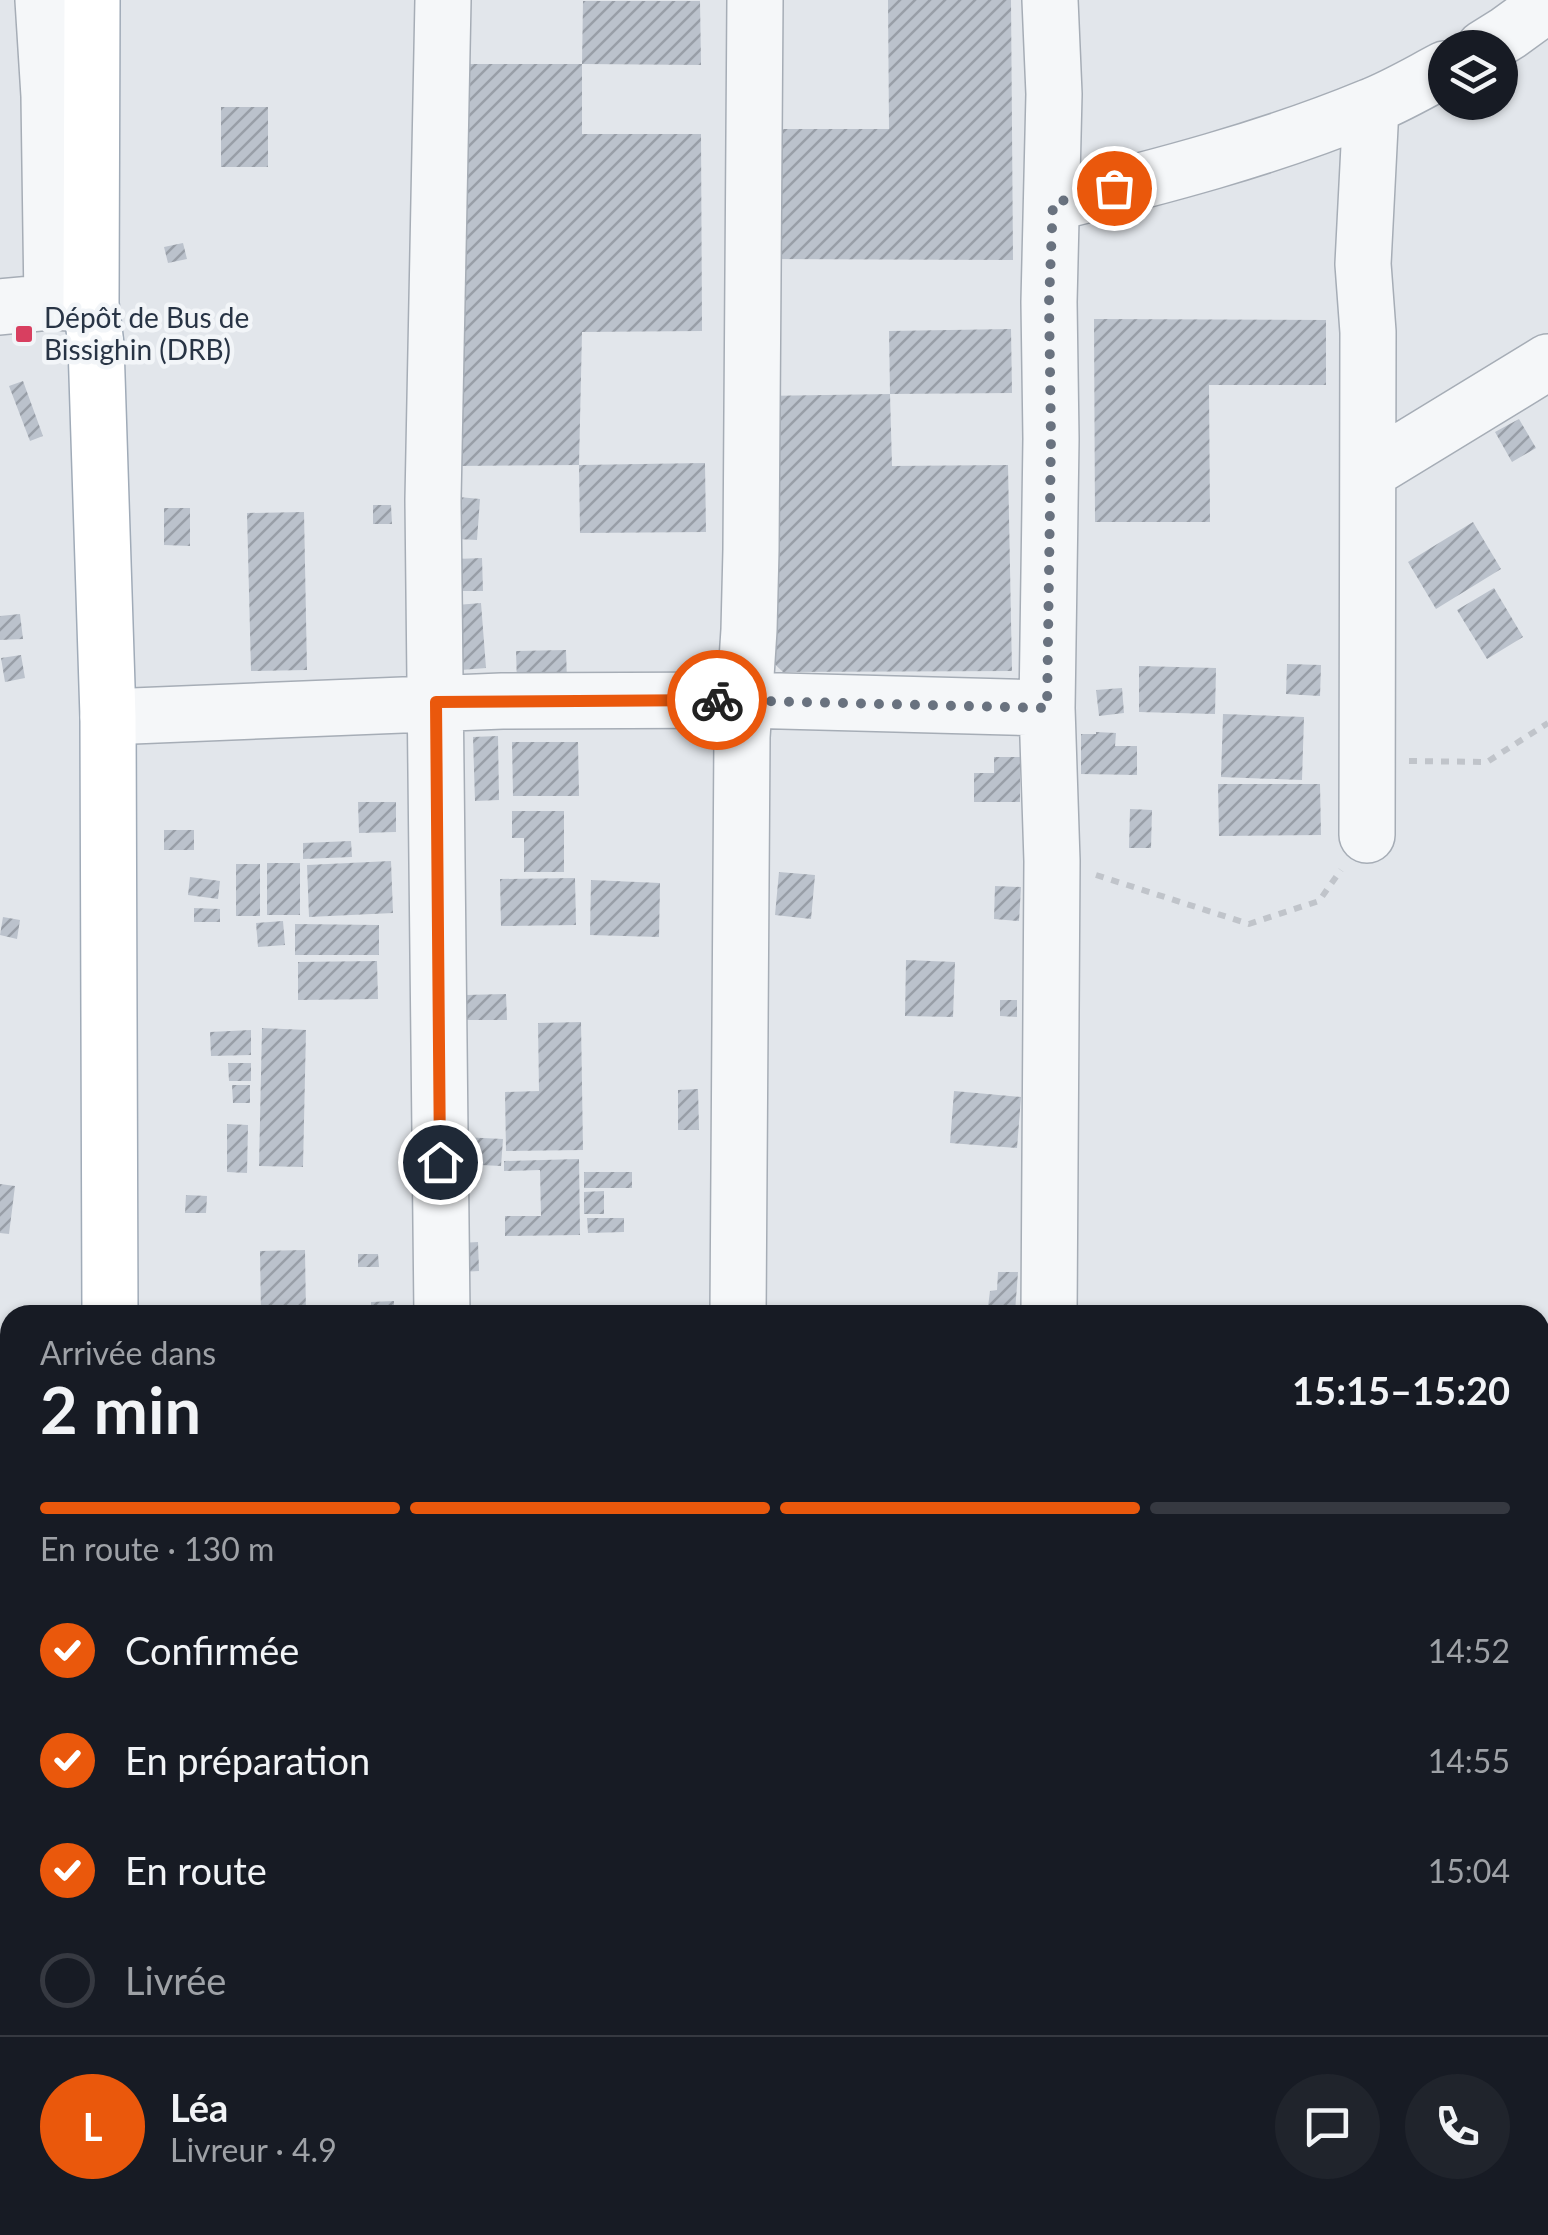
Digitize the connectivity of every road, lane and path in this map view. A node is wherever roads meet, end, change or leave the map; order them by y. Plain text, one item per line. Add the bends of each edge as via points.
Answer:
1 (43, 0) edge
2 (92, 0) edge
3 (443, 0) edge
4 (754, 0) edge
5 (1050, 0) edge
6 (1548, 4) edge
7 (1513, 30) edge
8 (1428, 78) edge
9 (1371, 107) junction
10 (1053, 203) junction
11 (60, 315) edge
12 (1548, 362) edge
13 (1368, 472) junction
14 (745, 700) junction
15 (436, 702) junction
16 (1047, 708) junction
17 (108, 716) junction
18 (1548, 723) edge
19 (1367, 761) junction
20 (1368, 835) joint
21 (1052, 861) junction
22 (110, 1305) edge
23 (442, 1305) edge
24 (738, 1305) edge
25 (1049, 1305) edge

1 - 11 street
2 - 11 main road
3 - 15 street via 433,500
4 - 14 street
5 - 10 street
6 - 7 street
8 - 9 street
9 - 10 street via 1174,174
9 - 13 street via 1363,264
10 - 16 street
11 - 17 main road
12 - 13 street
13 - 19 street
14 - 15 street
14 - 16 street
14 - 24 street
15 - 17 street
15 - 23 street
16 - 21 street
17 - 22 main road
18 - 19 path via 1487,762
19 - 20 street
20 - 21 path via 1318,901 1250,924
21 - 25 street

